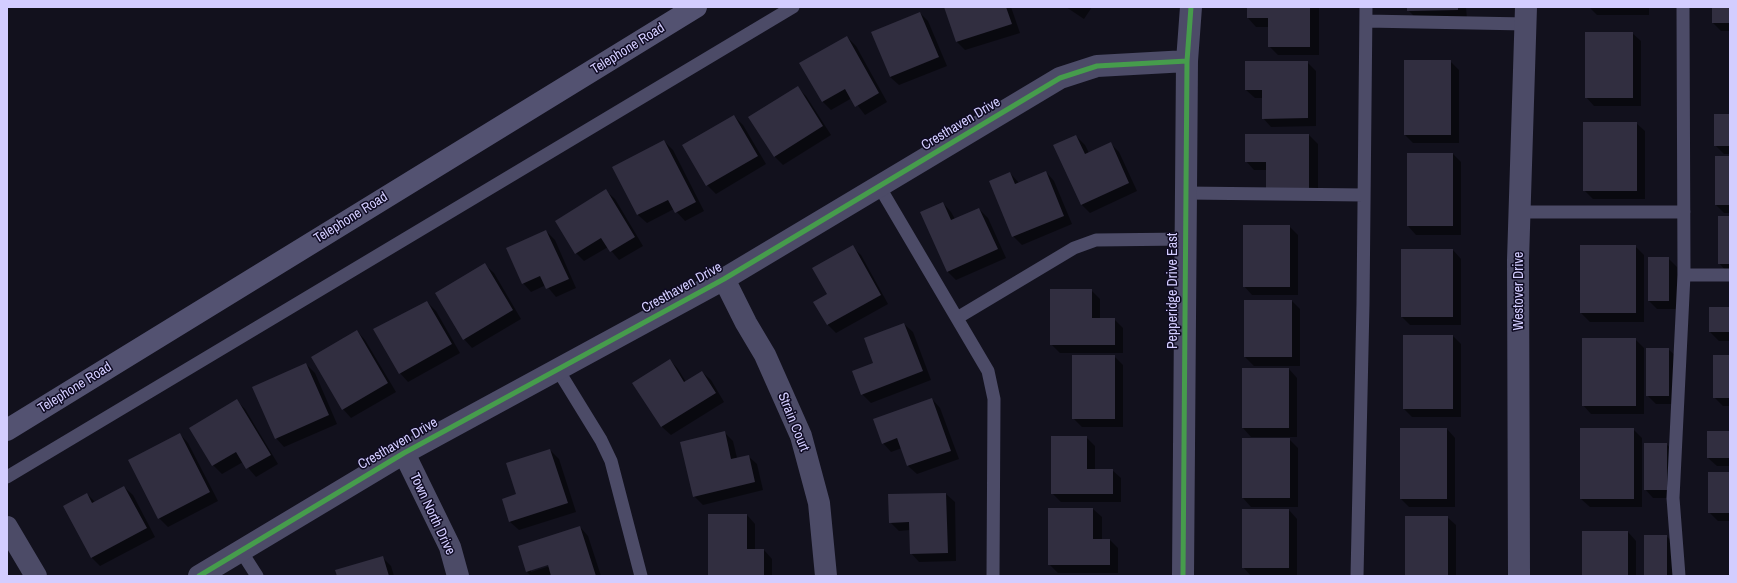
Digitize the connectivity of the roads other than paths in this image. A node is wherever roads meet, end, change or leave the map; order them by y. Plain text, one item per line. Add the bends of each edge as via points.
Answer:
1 (696, 7) edge
2 (794, 7) edge
3 (1191, 7) edge
4 (1366, 7) edge
5 (1683, 7) edge
6 (1526, 16) edge
7 (1366, 21) junction
8 (1187, 61) junction
9 (879, 186) junction
10 (1186, 193) junction
11 (1364, 195) junction
12 (1520, 212) junction
13 (1684, 212) junction
14 (1186, 239) junction
15 (1684, 275) junction
16 (1730, 275) edge
17 (724, 279) junction
18 (957, 318) junction
19 (558, 370) junction
20 (7, 430) edge
21 (404, 453) junction
22 (7, 477) edge
23 (7, 527) edge
24 (241, 551) junction
25 (36, 576) edge
26 (199, 576) edge
27 (257, 576) edge
28 (458, 576) edge
29 (641, 576) edge
30 (826, 576) edge
31 (993, 576) edge
32 (1183, 576) edge
33 (1357, 576) edge
34 (1519, 576) edge
35 (1679, 576) edge

1 - 20 main road, Telephone Road
2 - 22 lane
3 - 8 street, Pepperidge Drive East
4 - 7 lane
5 - 13 lane
6 - 7 lane
6 - 12 street, Westover Drive
7 - 11 lane
8 - 9 street, Cresthaven Drive via 1097,66 1060,78
8 - 10 street, Pepperidge Drive East
9 - 17 street, Cresthaven Drive
9 - 18 lane
10 - 11 lane
10 - 14 street, Pepperidge Drive East
11 - 33 lane
12 - 13 lane
12 - 34 street, Westover Drive
13 - 15 lane
14 - 18 lane via 1096,240 1074,248
14 - 32 street, Pepperidge Drive East
15 - 16 lane
15 - 35 lane via 1673,498
17 - 19 street, Cresthaven Drive
17 - 30 street, Strain Court via 765,355 801,436 819,503
18 - 31 lane via 988,371 994,399
19 - 21 street, Cresthaven Drive
19 - 29 lane via 611,461
21 - 24 street, Cresthaven Drive
21 - 28 street, Town North Drive via 450,547
23 - 25 street
24 - 26 street, Cresthaven Drive
24 - 27 lane

